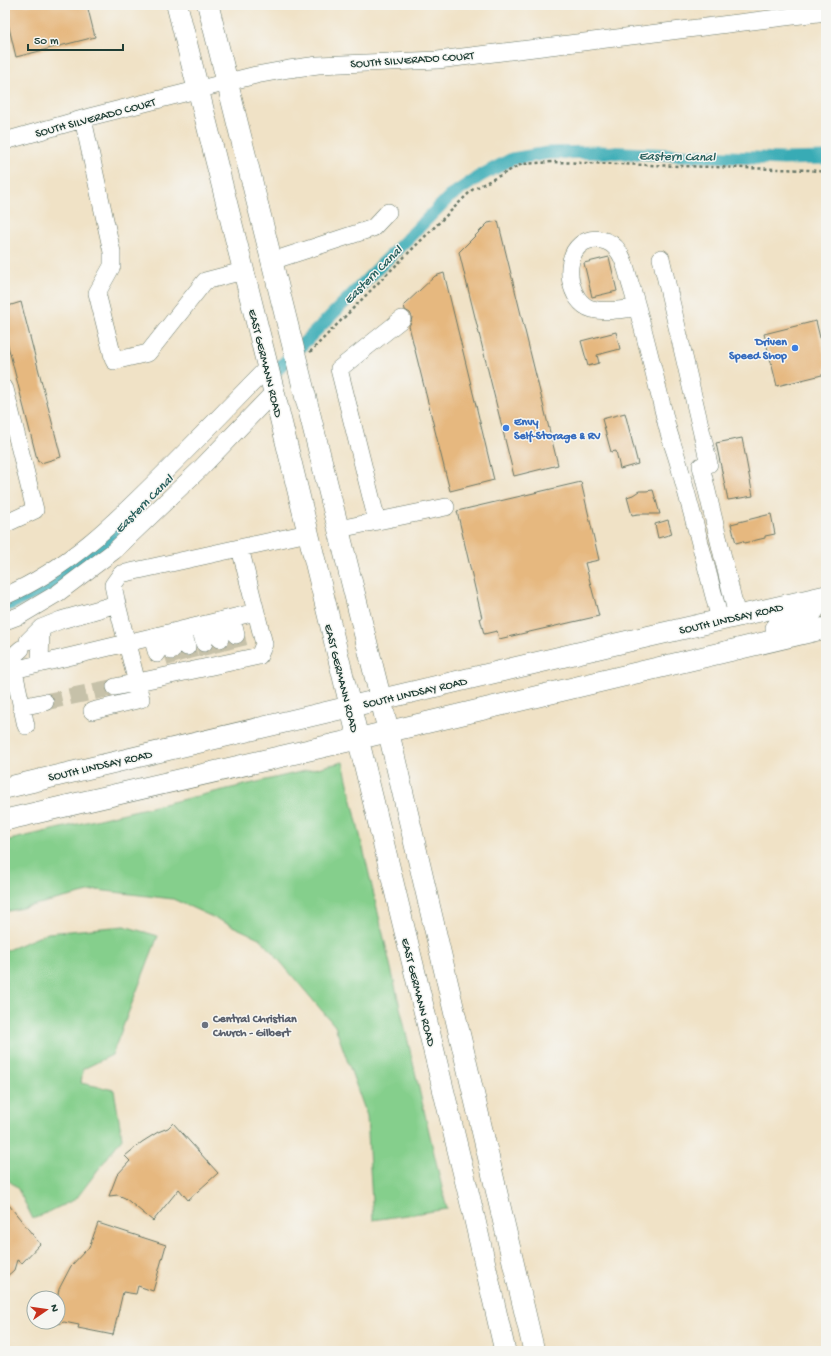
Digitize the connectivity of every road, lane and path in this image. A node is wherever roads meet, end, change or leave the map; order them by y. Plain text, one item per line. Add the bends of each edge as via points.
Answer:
1 (177, 5) edge
2 (208, 5) edge
3 (826, 12) edge
4 (228, 82) junction
5 (199, 90) junction
6 (83, 119) junction
7 (5, 141) edge
8 (826, 172) edge
9 (388, 212) dead end
10 (661, 258) dead end
11 (272, 260) junction
12 (243, 271) junction
13 (637, 308) junction
14 (402, 319) dead end
15 (298, 365) junction
16 (268, 368) junction
17 (5, 389) edge
18 (274, 392) junction
19 (446, 507) dead end
20 (377, 521) junction
21 (5, 524) edge
22 (339, 529) junction
23 (308, 533) junction
24 (240, 548) junction
25 (5, 596) edge
26 (824, 596) edge
27 (116, 604) junction
28 (256, 612) junction
29 (728, 618) junction
30 (5, 621) edge
31 (216, 622) junction
32 (41, 628) junction
33 (826, 628) edge
34 (168, 633) junction
35 (127, 643) junction
36 (239, 647) junction
37 (215, 653) junction
38 (715, 654) junction
39 (175, 662) junction
40 (40, 664) junction
41 (22, 668) dead end
42 (137, 683) junction
43 (115, 688) tunnel mouth
44 (381, 700) junction
45 (45, 702) tunnel mouth
46 (21, 707) junction
47 (350, 707) junction
48 (92, 711) dead end
49 (26, 726) dead end
50 (388, 731) junction
51 (357, 739) junction
52 (5, 788) edge
53 (5, 820) edge
54 (506, 1351) edge
55 (534, 1351) edge

1 - 5 main road, EAST GERMANN ROAD
2 - 4 main road
3 - 4 street, SOUTH SILVERADO COURT via 438,60 318,65
4 - 5 street, SOUTH SILVERADO COURT
4 - 11 main road
5 - 6 street, SOUTH SILVERADO COURT
5 - 12 main road, EAST GERMANN ROAD
6 - 7 street, SOUTH SILVERADO COURT
6 - 12 street via 112,252 112,266 97,293 114,361 148,353 205,281
8 - 15 path via 553,162 522,164 472,190
9 - 11 street via 373,228
10 - 29 street via 710,464 701,466
11 - 15 main road
12 - 16 main road, EAST GERMANN ROAD
13 - 13 street via 619,252 610,243 600,239 589,240 580,245 574,251 570,262 570,281 576,296 584,305 591,309 605,310
13 - 29 street via 666,424 708,570
14 - 20 street via 339,369
15 - 22 main road
16 - 18 main road, EAST GERMANN ROAD
16 - 25 street via 101,534 47,575
17 - 21 street via 35,510
18 - 23 main road, EAST GERMANN ROAD
18 - 30 street via 199,470 114,551 58,593 21,615
19 - 20 street
20 - 22 street
22 - 44 main road
23 - 24 street
23 - 47 main road, EAST GERMANN ROAD
24 - 27 street via 121,574 113,585
24 - 28 street
26 - 29 main road, SOUTH LINDSAY ROAD
26 - 38 main road via 812,612 800,619 748,636
27 - 32 street
27 - 35 street
28 - 31 street
28 - 36 street via 264,644 259,656
29 - 44 main road, SOUTH LINDSAY ROAD
31 - 34 street
31 - 36 street
31 - 37 street
32 - 40 street
32 - 46 street via 11,658
33 - 38 main road
34 - 35 street
34 - 39 street
34 - 39 street
35 - 40 street
35 - 42 street
36 - 37 street
37 - 39 street
38 - 50 main road
39 - 42 street
40 - 41 street
42 - 43 street
42 - 48 street via 141,699
44 - 47 main road, SOUTH LINDSAY ROAD
44 - 50 main road
45 - 46 street
46 - 49 street
47 - 51 main road, EAST GERMANN ROAD
47 - 52 main road, SOUTH LINDSAY ROAD
50 - 51 main road
50 - 55 main road
51 - 53 main road
51 - 54 main road, EAST GERMANN ROAD

